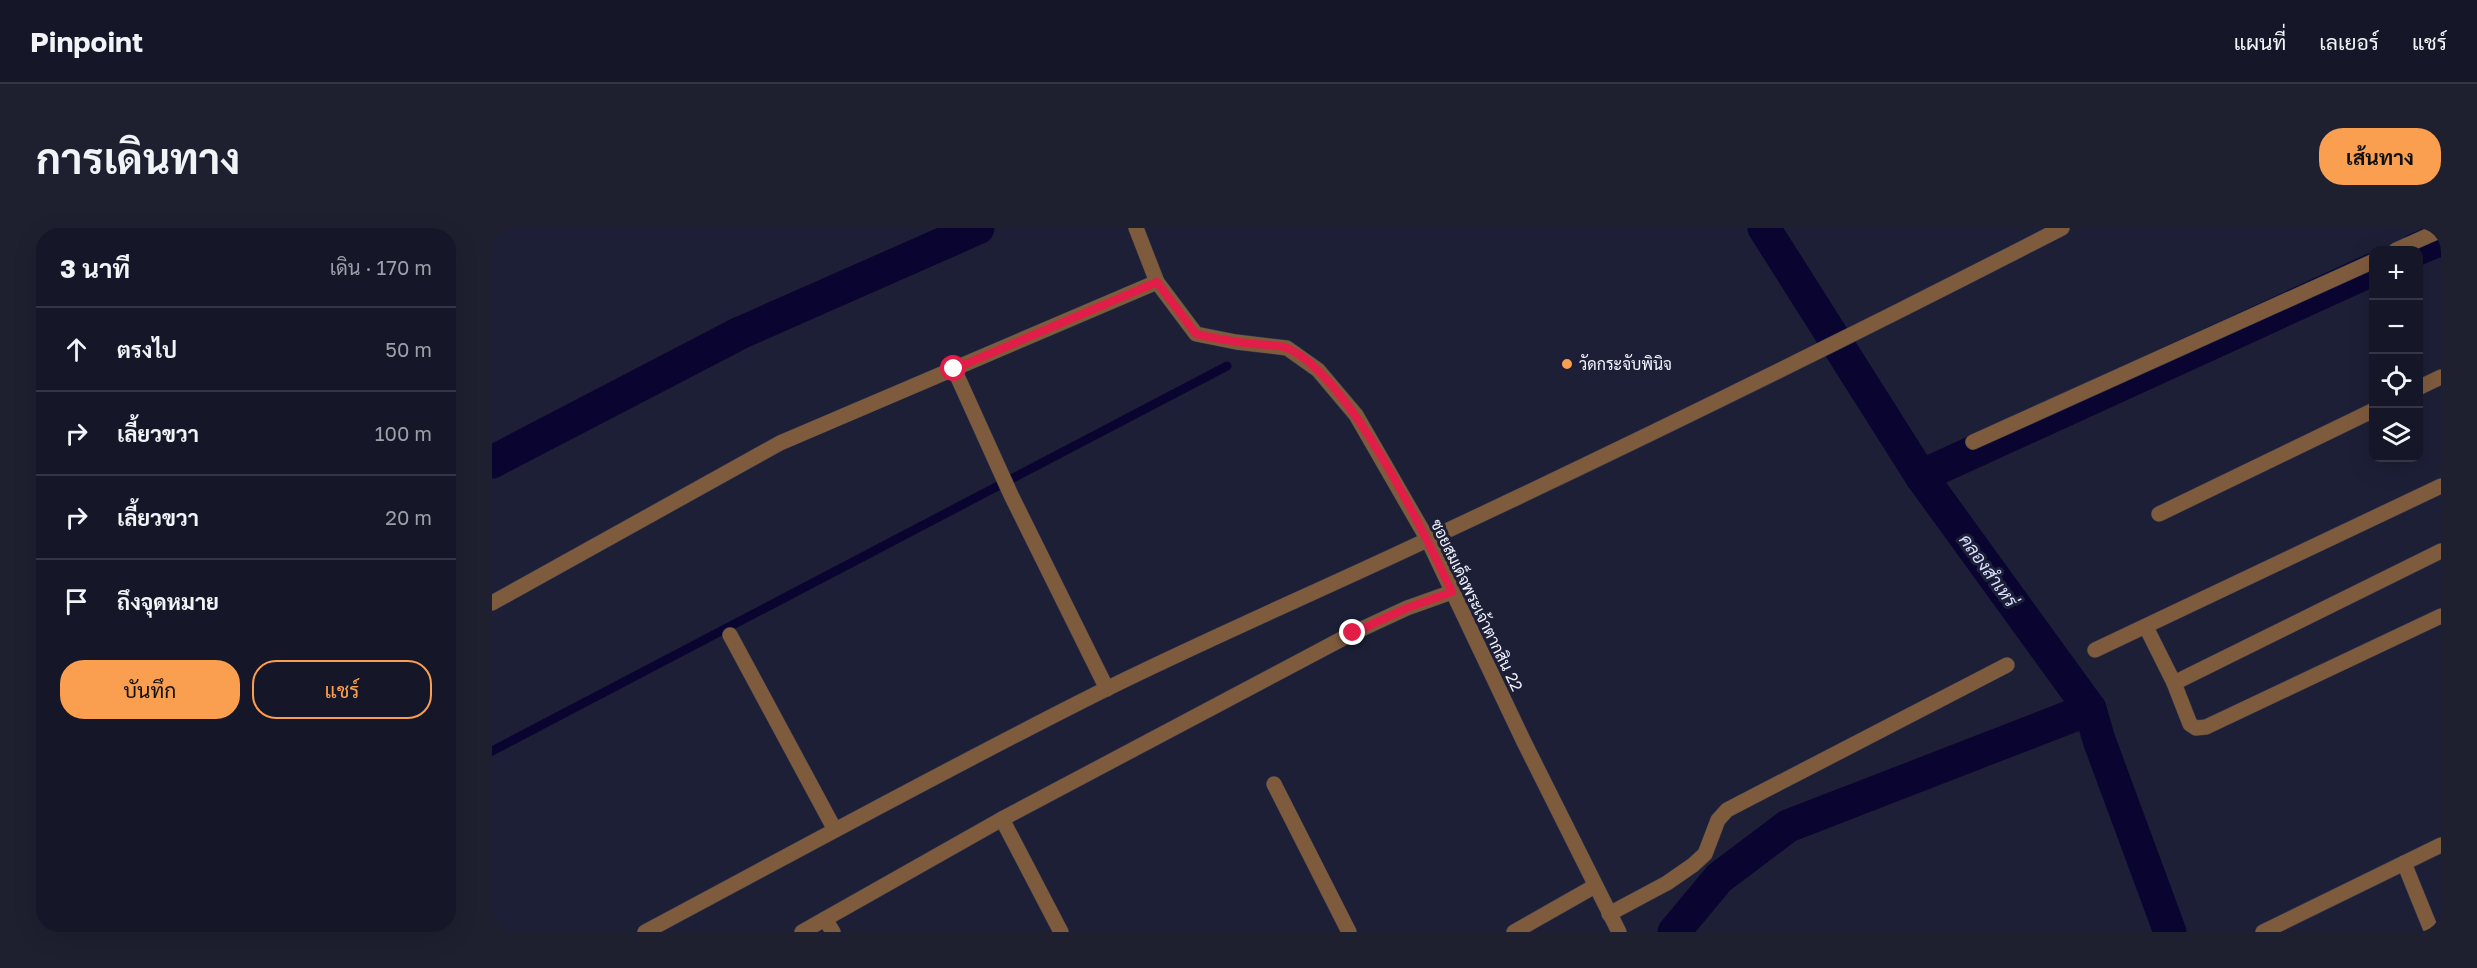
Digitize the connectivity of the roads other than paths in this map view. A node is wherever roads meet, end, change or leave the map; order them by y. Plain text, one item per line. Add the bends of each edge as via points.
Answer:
1 (1136, 228) edge
2 (2062, 228) edge
3 (2441, 230) edge
4 (2405, 246) edge
5 (2369, 263) edge
6 (1157, 282) junction
7 (954, 369) junction
8 (2441, 377) edge
9 (2423, 386) edge
10 (2369, 412) edge
11 (1973, 442) dead end
12 (2441, 486) edge
13 (2159, 513) dead end
14 (1428, 540) junction
15 (2441, 551) edge
16 (1452, 592) junction
17 (492, 603) edge
18 (2441, 616) edge
19 (2146, 627) junction
20 (730, 635) dead end
21 (2095, 651) dead end
22 (2007, 664) dead end
23 (2174, 683) junction
24 (1107, 689) junction
25 (1274, 784) dead end
26 (1002, 819) junction
27 (835, 830) junction
28 (2441, 845) edge
29 (2404, 864) junction
30 (1595, 886) junction
31 (1609, 914) junction
32 (829, 926) edge
33 (645, 932) edge
34 (802, 932) edge
35 (1061, 932) edge
36 (1349, 932) edge
37 (1514, 932) edge
38 (1618, 932) edge
39 (2264, 932) edge
40 (2432, 932) edge

1 - 6 street, ซอยสมเด็จพระเจ้าตากสิน 22
2 - 14 street via 1796,364
3 - 4 street
5 - 11 street
6 - 7 street
6 - 14 street, ซอยสมเด็จพระเจ้าตากสิน 22 via 1196,334 1287,348 1318,370 1356,415
7 - 17 street via 780,443
7 - 24 street via 998,469
8 - 9 street
10 - 13 street
12 - 19 street
14 - 16 street, ซอยสมเด็จพระเจ้าตากสิน 22
14 - 24 street
15 - 23 street
16 - 26 street via 1353,633
16 - 30 street, ซอยสมเด็จพระเจ้าตากสิน 22
18 - 23 street via 2206,727 2190,724
19 - 21 street
19 - 23 street
20 - 27 street
22 - 31 street via 1727,810 1718,820 1705,854 1693,865
24 - 27 street
25 - 36 street
26 - 32 street
26 - 35 street
27 - 33 street
28 - 29 street
29 - 39 street
29 - 40 street
30 - 31 street, ซอยสมเด็จพระเจ้าตากสิน 22
30 - 37 street
31 - 38 street, ซอยสมเด็จพระเจ้าตากสิน 22
32 - 34 street

